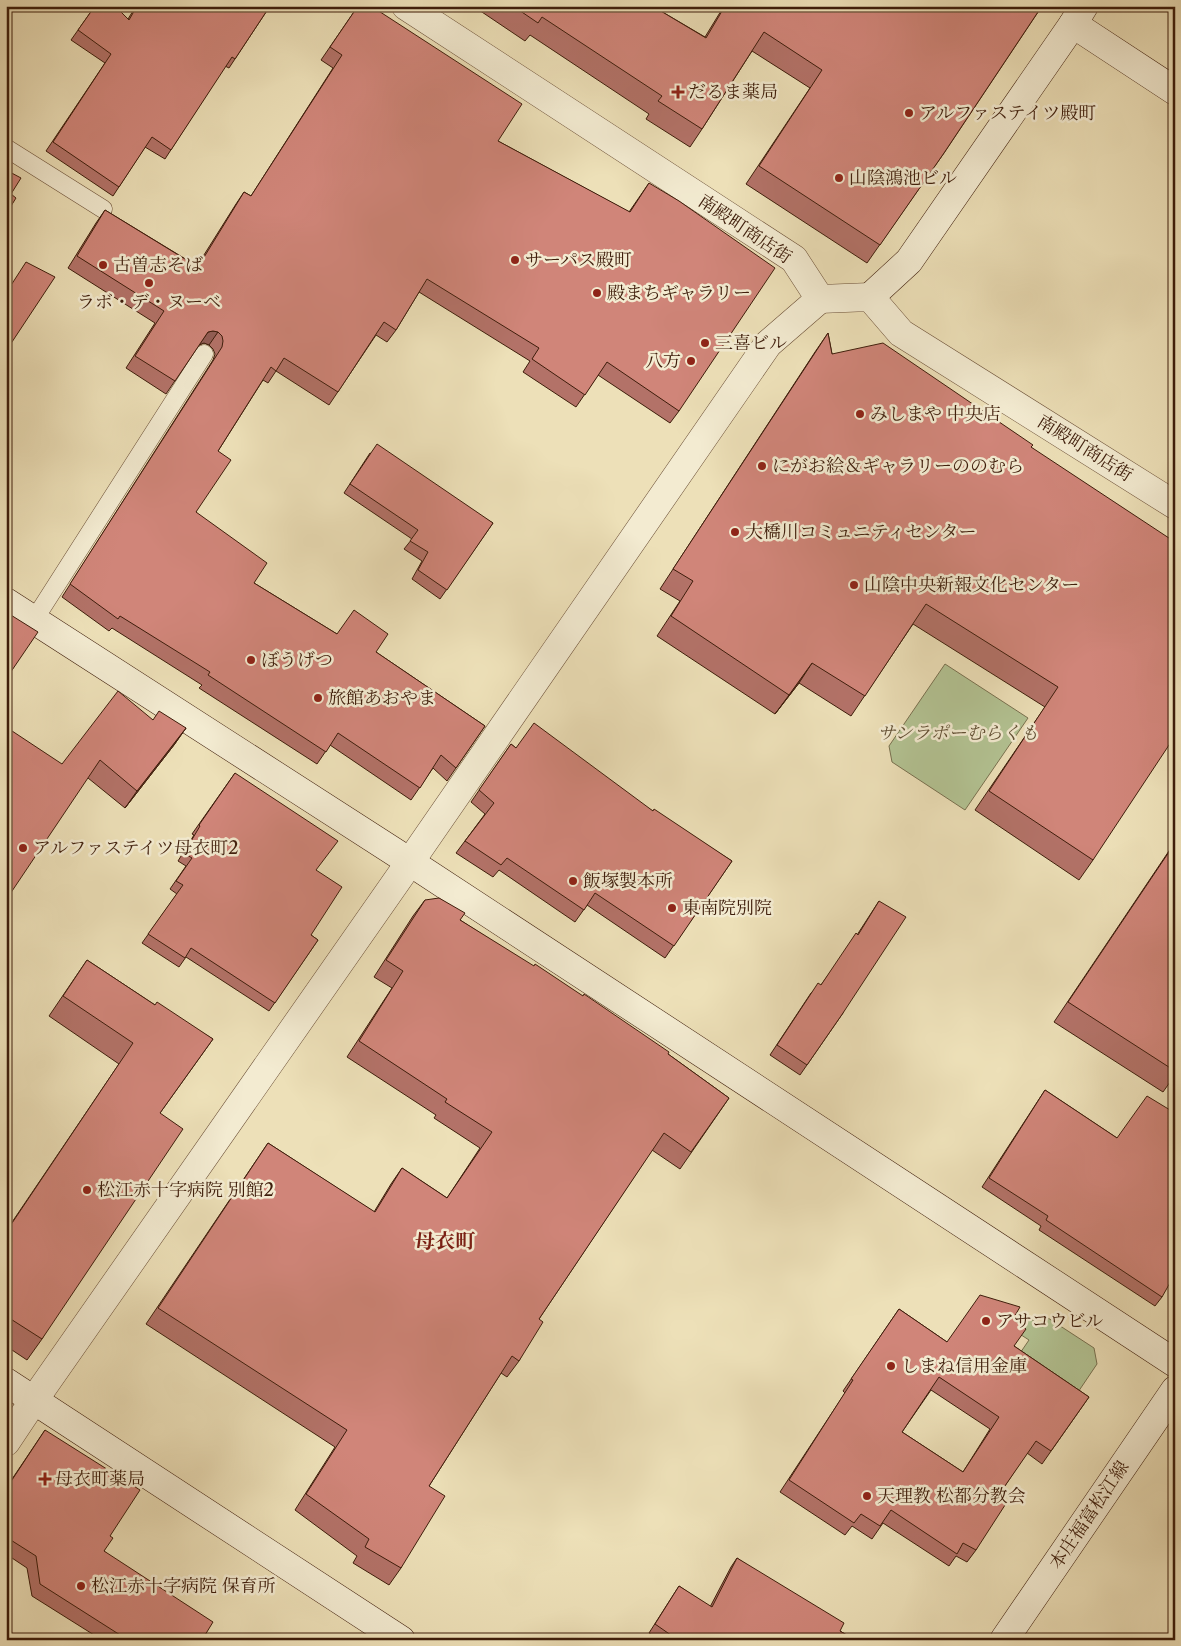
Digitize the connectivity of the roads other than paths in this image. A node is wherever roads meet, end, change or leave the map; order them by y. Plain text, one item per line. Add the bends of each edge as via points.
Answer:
1 (406, 6) edge
2 (1079, 15) edge
3 (1175, 91) edge
4 (6, 148) edge
5 (104, 209) edge
6 (870, 296) junction
7 (820, 299) junction
8 (204, 354) edge
9 (1175, 505) edge
10 (6, 602) edge
11 (34, 620) junction
12 (410, 862) junction
13 (1175, 1363) edge
14 (6, 1382) edge
15 (1175, 1390) edge
16 (34, 1400) junction
17 (6, 1442) edge
18 (402, 1640) edge
19 (1004, 1640) edge

1 - 7 street, 南殿町商店街 via 794,259
2 - 3 street
2 - 6 street via 910,261
4 - 5 lane
6 - 7 street
6 - 9 street, 南殿町商店街 via 901,333
7 - 12 street via 768,344
8 - 11 lane
10 - 11 street
11 - 12 street
12 - 13 street
12 - 16 street
14 - 16 street
15 - 19 street, 本庄福富松江線
16 - 17 street
16 - 18 street

